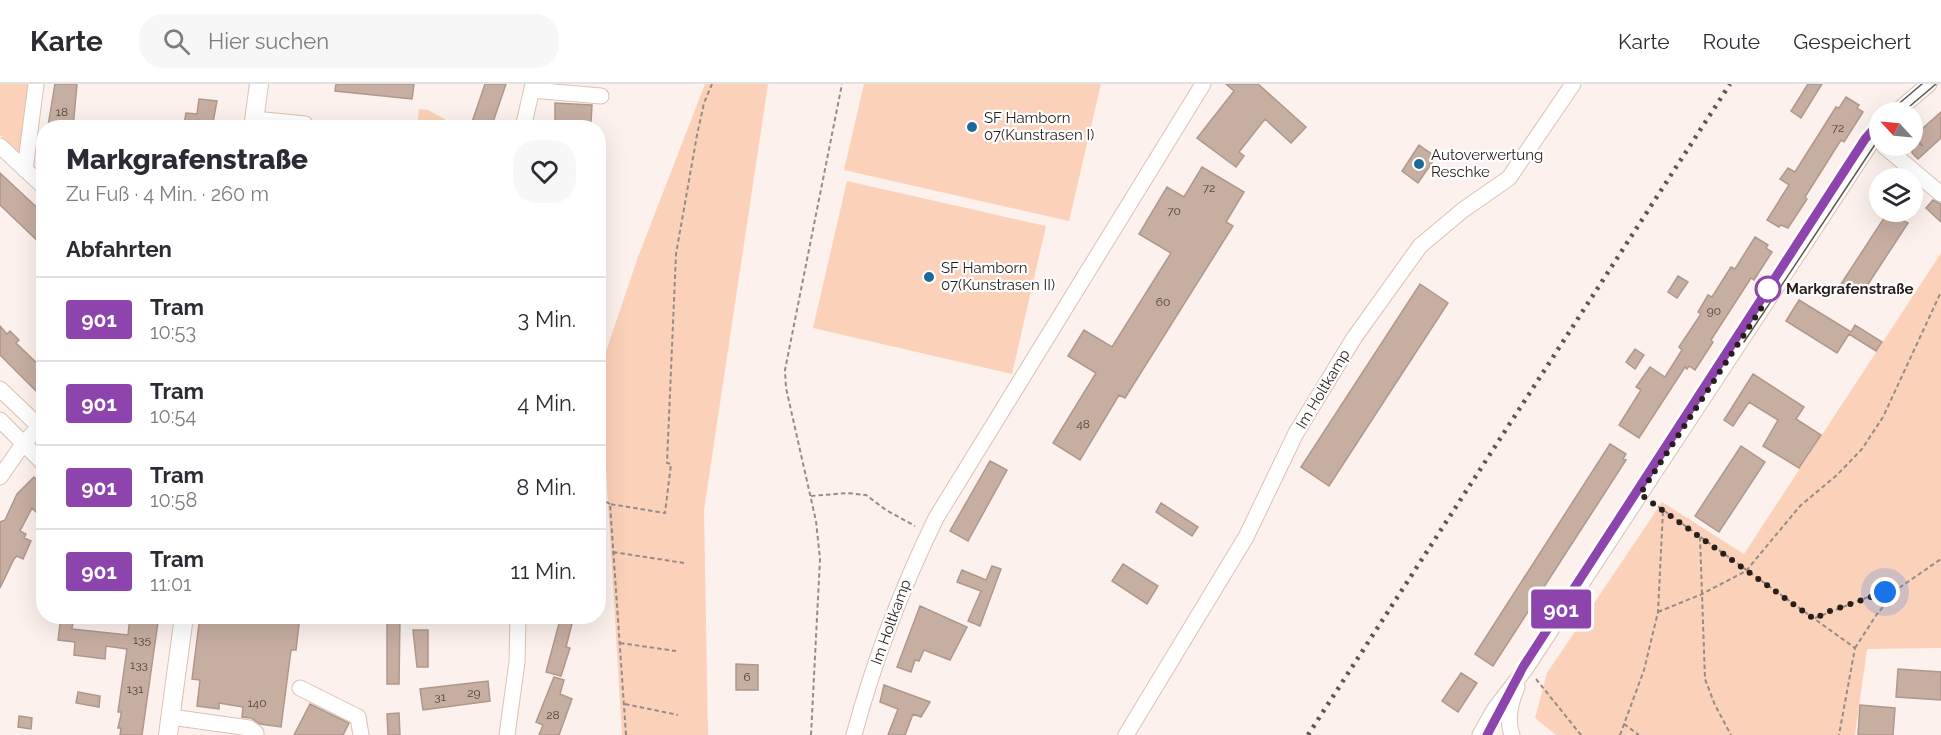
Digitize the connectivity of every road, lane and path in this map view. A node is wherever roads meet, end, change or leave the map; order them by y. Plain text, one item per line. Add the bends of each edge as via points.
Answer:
1 (36, 84) edge
2 (259, 84) edge
3 (712, 84) edge
4 (842, 84) edge
5 (1203, 84) edge
6 (1573, 84) edge
7 (1929, 84) edge
8 (532, 87) edge
9 (601, 96) dead end
10 (1908, 102) edge
11 (254, 120) edge
12 (525, 120) edge
13 (0, 146) edge
14 (1869, 153) edge
15 (1899, 156) edge
16 (26, 170) junction
17 (36, 179) edge
18 (1941, 194) edge
19 (1941, 292) edge
20 (0, 389) edge
21 (0, 420) edge
22 (36, 424) edge
23 (36, 433) edge
24 (24, 444) junction
25 (36, 456) edge
26 (0, 477) edge
27 (1640, 494) junction
28 (811, 496) junction
29 (606, 502) edge
30 (610, 504) junction
31 (1663, 510) junction
32 (928, 534) junction
33 (1700, 537) junction
34 (613, 552) junction
35 (1941, 559) edge
36 (684, 563) dead end
37 (1746, 571) junction
38 (1899, 588) junction
39 (1702, 594) junction
40 (1658, 612) junction
41 (1814, 619) junction
42 (183, 624) edge
43 (518, 624) edge
44 (620, 643) junction
45 (1855, 648) junction
46 (676, 651) dead end
47 (1526, 668) junction
48 (300, 688) dead end
49 (625, 704) junction
50 (678, 715) dead end
51 (171, 717) junction
52 (1624, 724) junction
53 (362, 734) edge
54 (168, 735) edge
55 (256, 735) edge
56 (507, 735) edge
57 (626, 735) edge
58 (811, 735) edge
59 (854, 735) edge
60 (1126, 735) edge
61 (1480, 735) edge
62 (1512, 735) edge
63 (1581, 735) edge
64 (1620, 735) edge
65 (1639, 735) edge
66 (1731, 735) edge
67 (1839, 735) edge

1 - 16 street
2 - 11 main road
3 - 30 path via 696,135 676,254 667,463 671,464 665,513
4 - 28 path via 785,370
5 - 32 street, Im Holtkamp
6 - 60 street, Im Holtkamp via 1509,177 1420,246 1354,338 1296,434 1246,537
7 - 10 street
8 - 9 street
8 - 12 street
13 - 16 street
14 - 27 street
15 - 18 street
16 - 17 street
19 - 37 path via 1883,417 1862,449 1800,506
20 - 22 street
21 - 24 street
23 - 24 street
24 - 25 street
24 - 26 street
27 - 31 path
27 - 47 street
28 - 32 path via 866,495
28 - 58 path via 820,559
29 - 30 path
30 - 34 path
31 - 33 path
31 - 40 path
32 - 59 street, Im Holtkamp via 878,654
33 - 37 path
33 - 39 path
34 - 36 path
34 - 44 path
35 - 38 path
37 - 39 path
37 - 41 path
38 - 41 path
38 - 45 path
39 - 40 path
39 - 66 path via 1705,679
40 - 52 path via 1644,670
41 - 45 path
42 - 51 main road
43 - 56 street
44 - 46 path
44 - 49 path
45 - 67 path
47 - 61 street
47 - 62 street via 1510,704
47 - 63 path
48 - 53 street via 358,717
49 - 50 path
49 - 57 path
51 - 54 main road
51 - 55 street via 249,728
52 - 64 path
52 - 65 path

